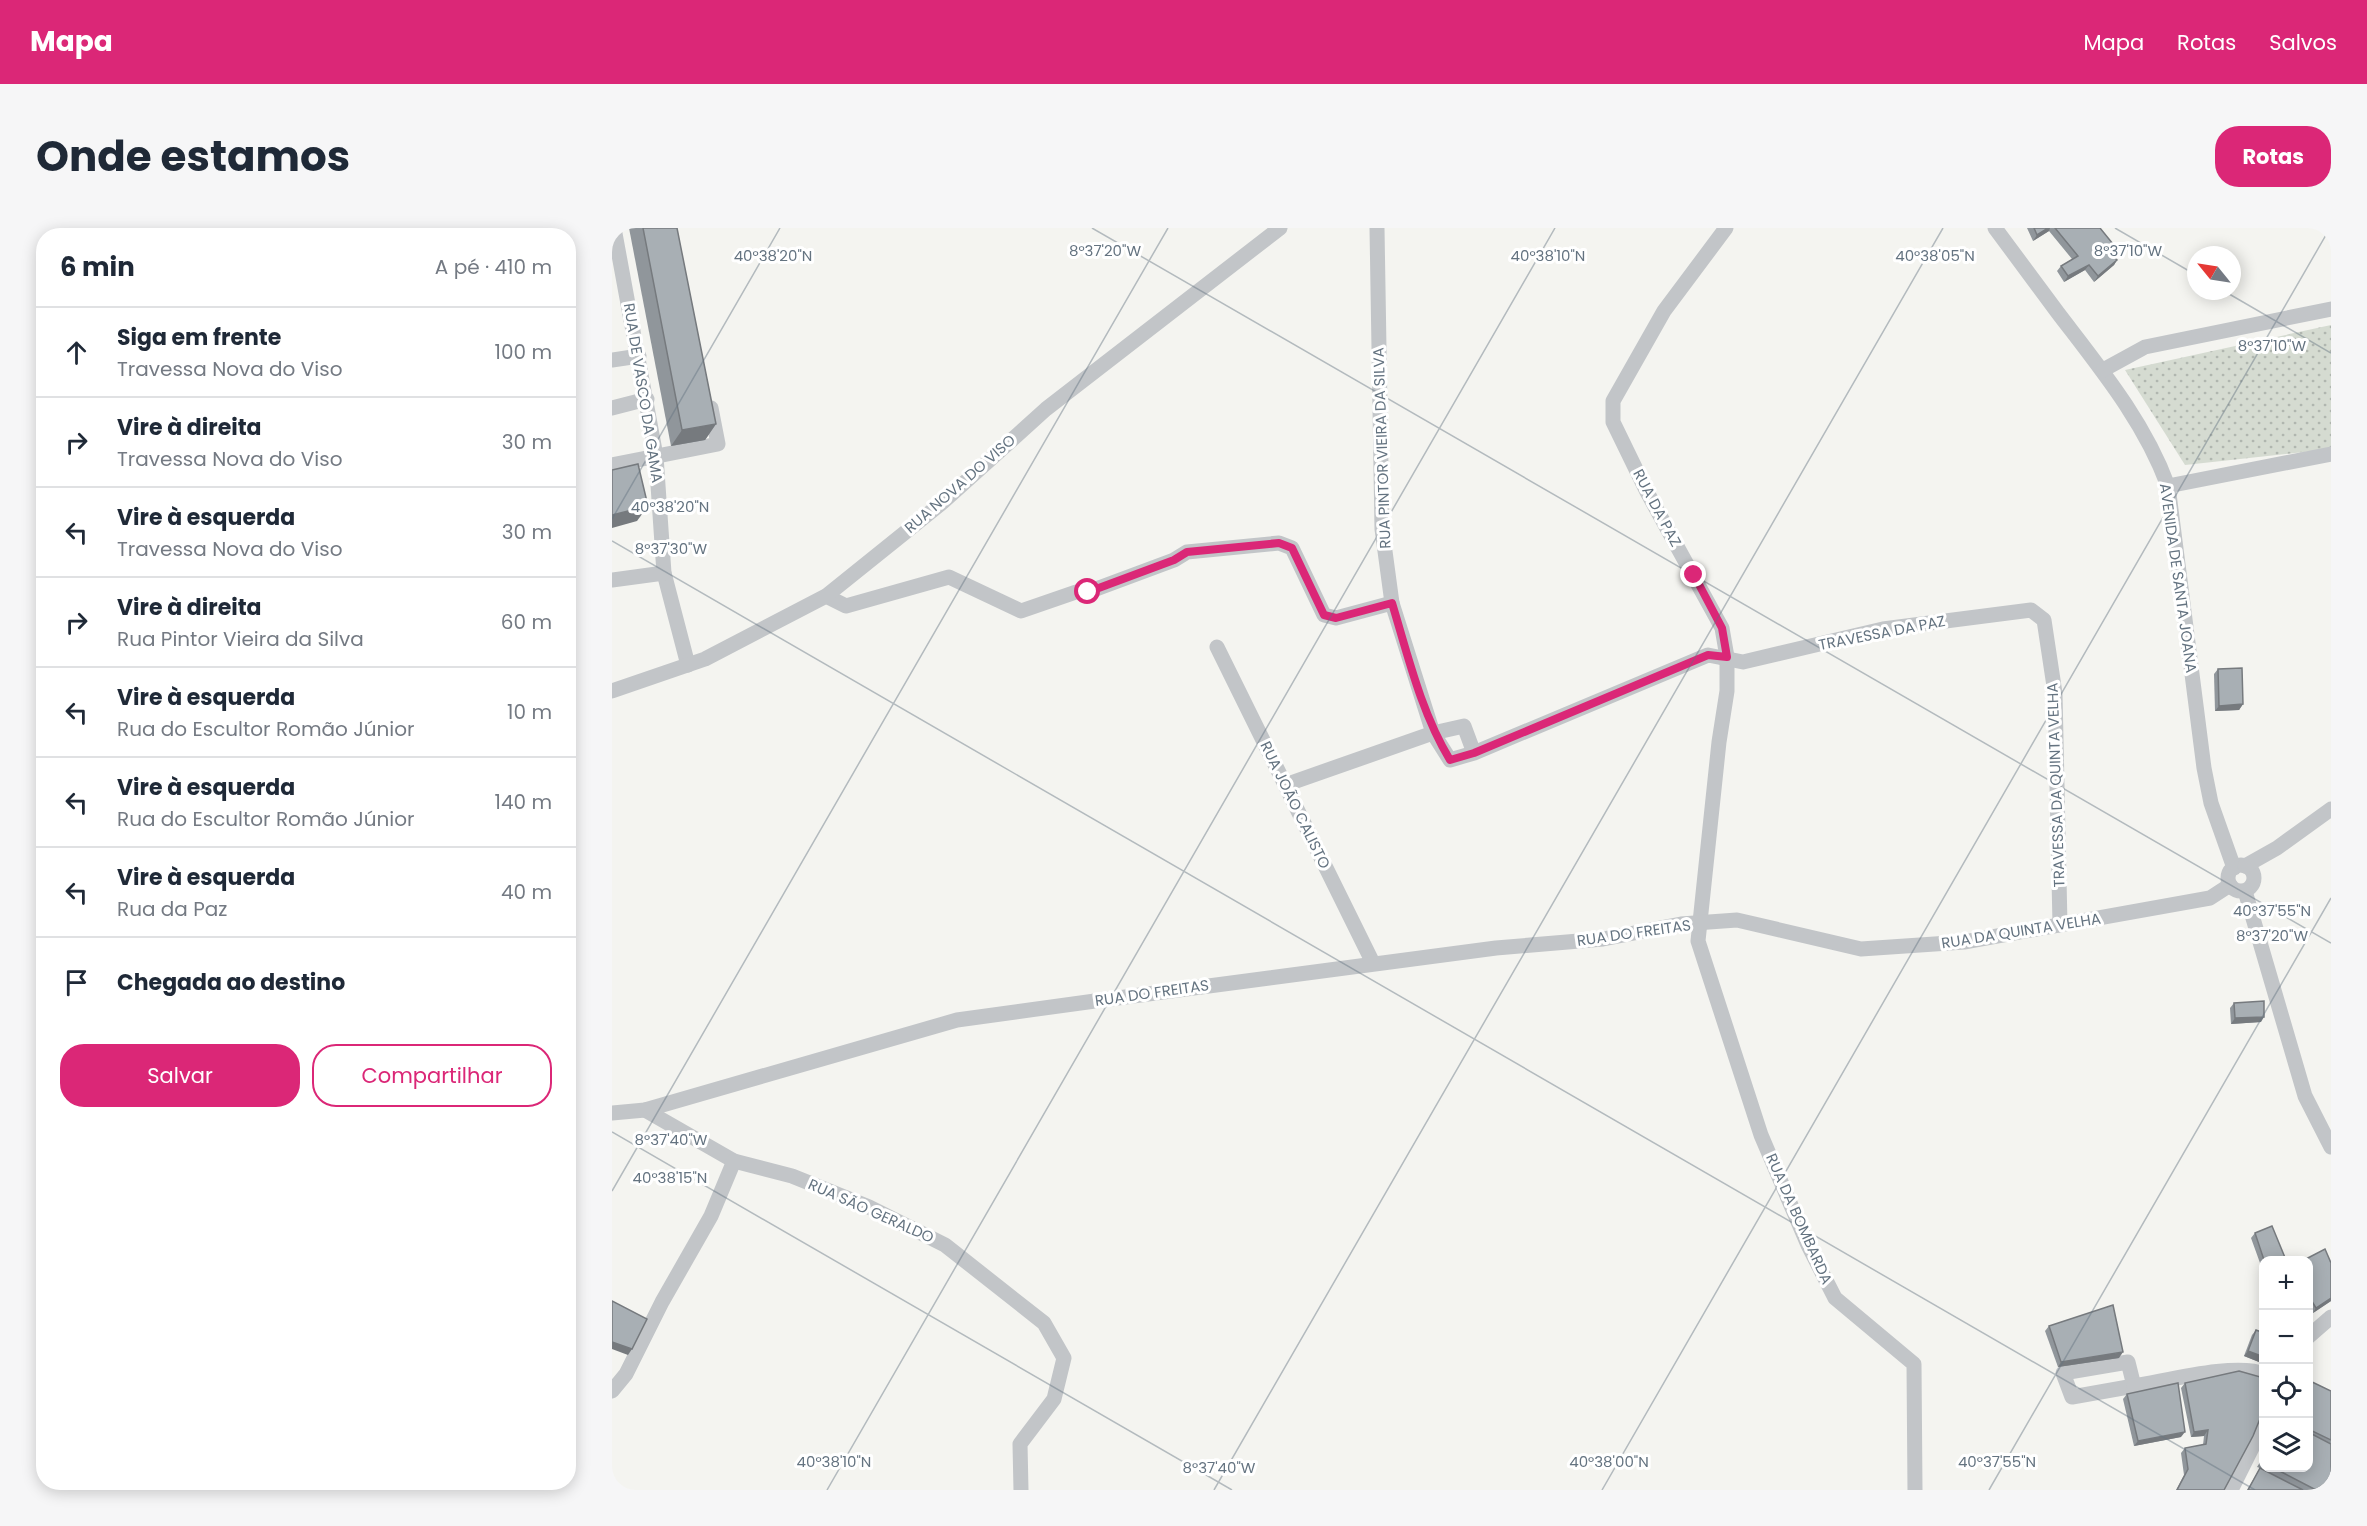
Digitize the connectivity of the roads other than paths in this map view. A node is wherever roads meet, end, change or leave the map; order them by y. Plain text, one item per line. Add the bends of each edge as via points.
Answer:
1 (614, 228) edge
2 (1280, 228) edge
3 (1377, 228) edge
4 (1726, 228) edge
5 (1995, 228) edge
6 (616, 263) edge
7 (2331, 309) edge
8 (639, 356) junction
9 (612, 360) edge
10 (2103, 370) junction
11 (709, 398) edge
12 (647, 399) junction
13 (612, 408) edge
14 (2331, 454) edge
15 (656, 456) junction
16 (612, 465) edge
17 (2168, 486) junction
18 (664, 573) junction
19 (612, 580) edge
20 (826, 596) junction
21 (1392, 603) junction
22 (2038, 612) joint
23 (1217, 647) dead end
24 (1727, 657) junction
25 (688, 665) junction
26 (612, 691) edge
27 (1433, 733) junction
28 (1474, 753) junction
29 (1285, 785) junction
30 (2331, 809) edge
31 (2240, 867) junction
32 (2238, 888) junction
33 (1701, 923) junction
34 (2060, 925) junction
35 (1373, 963) junction
36 (645, 1110) junction
37 (612, 1113) edge
38 (2331, 1147) edge
39 (734, 1161) junction
40 (2331, 1317) edge
41 (2313, 1333) edge
42 (2259, 1373) edge
43 (2134, 1386) dead end
44 (612, 1391) edge
45 (2259, 1434) edge
46 (1021, 1490) edge
47 (1915, 1490) edge
48 (2230, 1490) edge

1 - 6 street, RUA DE VASCO DA GAMA
2 - 20 street, RUA NOVA DO VISO via 1046,409 943,502
3 - 21 street, RUA PINTOR VIEIRA DA SILVA via 1382,529
4 - 24 street, RUA DA PAZ via 1664,311 1613,401 1613,422 1722,628
5 - 10 street, AVENIDA DE SANTA JOANA
6 - 8 street, RUA DE VASCO DA GAMA
7 - 10 street via 2145,347
8 - 9 street
8 - 12 street, RUA DE VASCO DA GAMA
10 - 17 street, AVENIDA DE SANTA JOANA via 2145,434
11 - 15 street via 718,444
12 - 13 street
12 - 15 street, RUA DE VASCO DA GAMA
14 - 17 street
15 - 16 street
15 - 18 street, RUA DE VASCO DA GAMA
17 - 31 street, AVENIDA DE SANTA JOANA via 2204,768 2211,803
18 - 19 street
18 - 25 street, RUA DE VASCO DA GAMA
20 - 21 street via 846,606 949,578 1021,611 1076,592 1088,592 1187,552 1279,543 1292,548 1324,615 1336,618
20 - 25 street, RUA NOVA DO VISO
21 - 27 street, RUA PINTOR VIEIRA DA SILVA
22 - 24 street, TRAVESSA DA PAZ via 1883,629 1743,662
22 - 34 street, TRAVESSA DA QUINTA VELHA via 2044,620 2055,693
23 - 29 street, RUA JOÃO CALISTO
24 - 28 street, TRAVESSA DA PAZ via 1708,655
24 - 33 street, RUA DA PAZ via 1727,691
25 - 26 street, RUA NOVA DO VISO
27 - 28 street, RUA PINTOR VIEIRA DA SILVA via 1450,760
27 - 28 street via 1464,726
27 - 29 street
29 - 35 street, RUA JOÃO CALISTO
30 - 31 street via 2277,848
31 - 32 street via 2229,873
31 - 32 street via 2252,870 2254,878 2252,886
32 - 34 street, RUA DA QUINTA VELHA via 2210,898
32 - 38 street via 2305,1096
33 - 34 street, RUA DA QUINTA VELHA via 1737,920 1861,949 1964,942
33 - 35 street, RUA DO FREITAS via 1603,939
33 - 47 street, RUA DA BOMBARDA via 1698,941 1761,1135 1808,1245 1835,1298 1914,1364
35 - 36 street, RUA DO FREITAS via 957,1020
36 - 37 street, RUA DO FREITAS
36 - 39 street, RUA SÃO GERALDO
39 - 44 street via 711,1216 626,1374
39 - 46 street, RUA SÃO GERALDO via 814,1185 945,1245 1044,1323 1064,1358 1054,1399 1020,1444
40 - 41 street
42 - 43 street via 2233,1370
45 - 48 street

